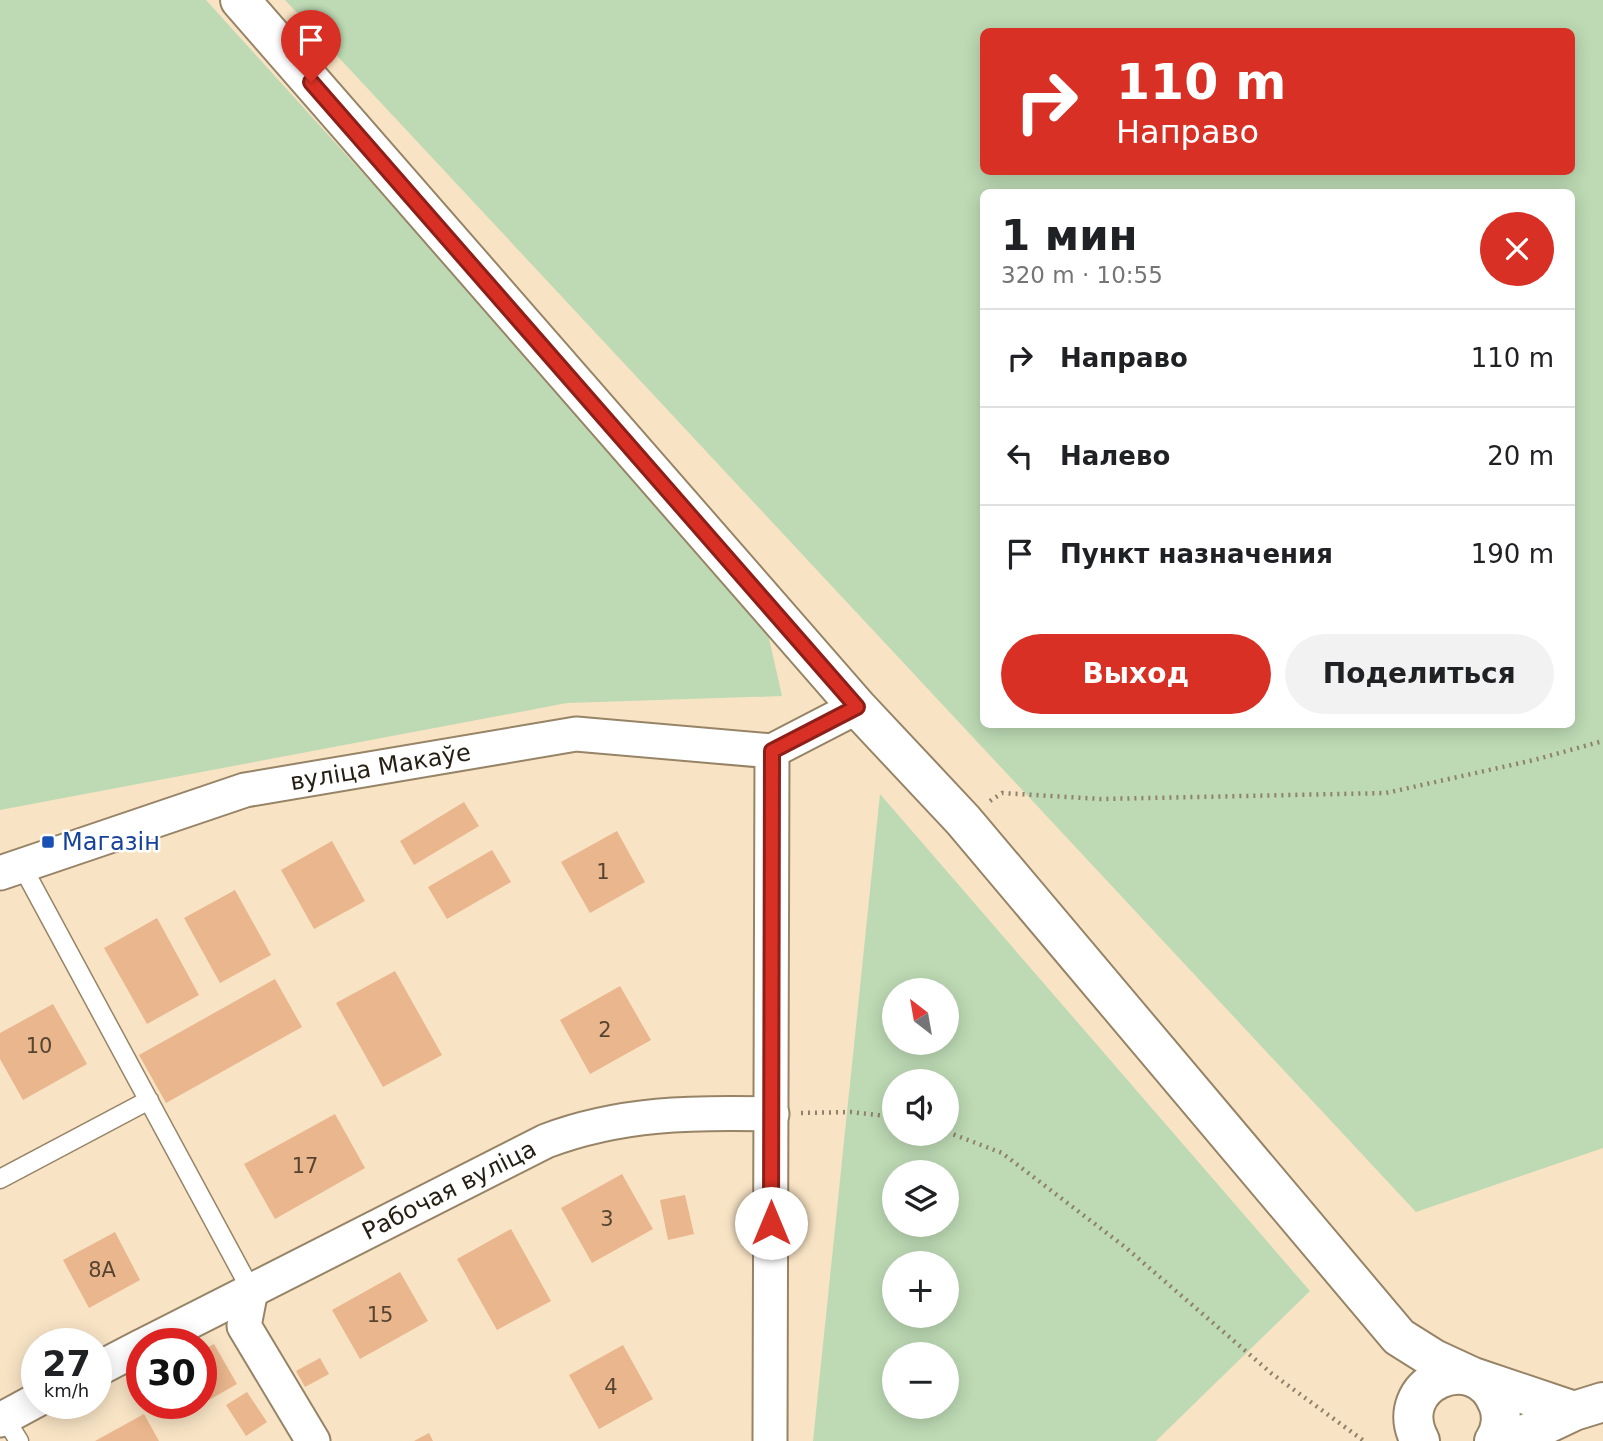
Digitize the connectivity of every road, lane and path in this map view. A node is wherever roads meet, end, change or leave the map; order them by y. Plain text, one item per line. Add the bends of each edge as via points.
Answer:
1 (240, 0) edge
2 (857, 707) junction
3 (1603, 741) edge
4 (772, 751) junction
5 (963, 820) junction
6 (11, 870) edge
7 (149, 1100) junction
8 (772, 1114) junction
9 (882, 1116) edge
10 (959, 1137) edge
11 (0, 1179) edge
12 (251, 1290) junction
13 (177, 1328) edge
14 (1399, 1337) junction
15 (1473, 1377) junction
16 (1589, 1406) edge
17 (1415, 1433) edge
18 (313, 1441) edge
19 (770, 1441) edge
20 (1364, 1441) edge
21 (1494, 1441) edge
22 (1511, 1441) edge

1 - 2 main road
2 - 4 street
2 - 5 main road
3 - 5 path via 1386,793 1101,799 1002,793
4 - 6 street, вуліца Макаўе via 576,733 246,790
4 - 8 street
5 - 14 main road
6 - 7 lane
7 - 11 lane
7 - 12 lane
8 - 9 path
8 - 12 street, Рабочая вуліца via 646,1116 578,1129 545,1141
8 - 19 street
10 - 20 path via 1002,1153 1125,1247 1271,1373
12 - 13 street, Рабочая вуліца
12 - 18 street via 244,1326
14 - 15 main road
14 - 17 main road via 1413,1390
15 - 16 main road
15 - 17 main road via 1446,1376 1423,1390 1416,1402
15 - 21 main road via 1495,1395 1500,1409
16 - 22 main road

